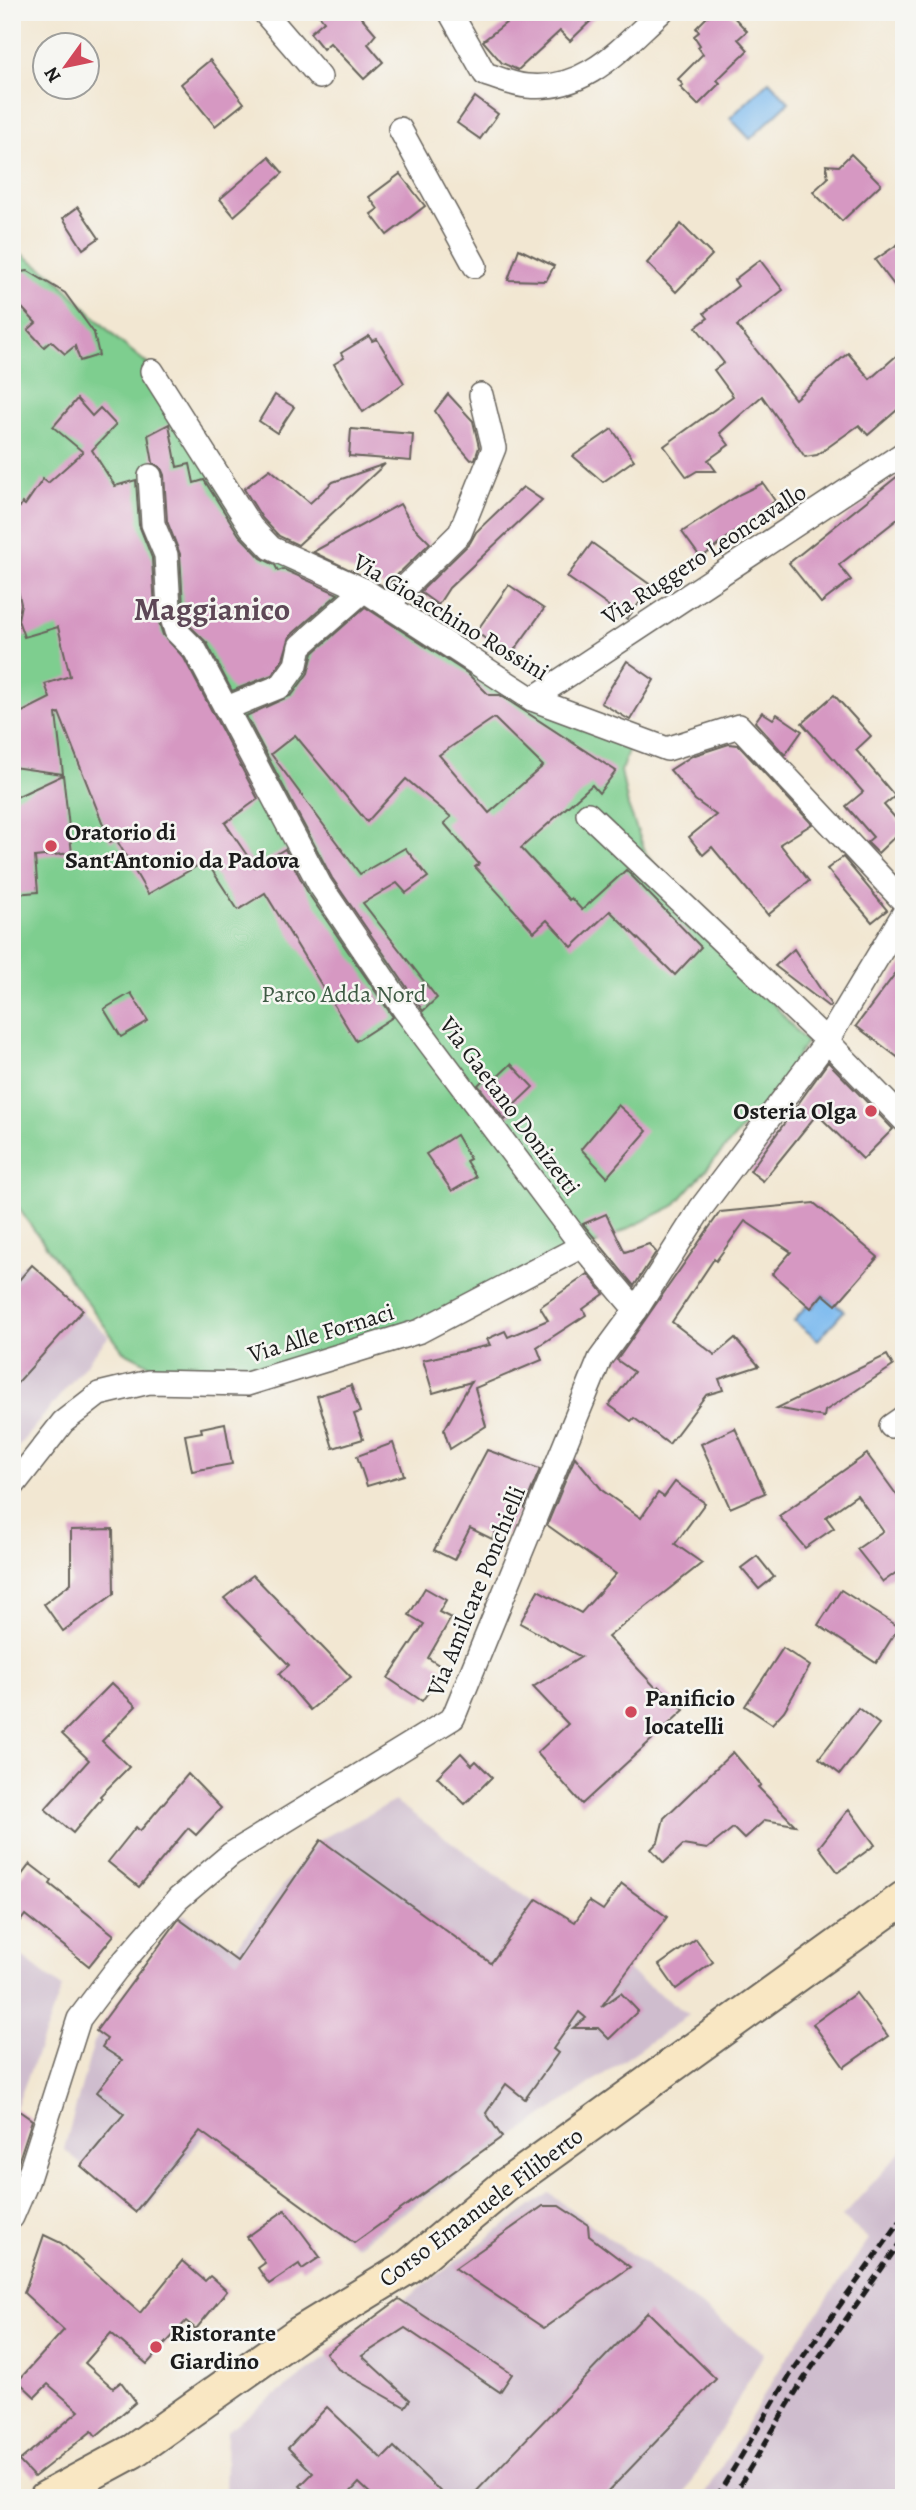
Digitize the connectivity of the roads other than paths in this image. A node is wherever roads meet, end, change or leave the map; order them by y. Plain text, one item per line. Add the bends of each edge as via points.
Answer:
1 (264, 12) edge
2 (450, 12) edge
3 (661, 12) edge
4 (320, 77) dead end
5 (400, 129) dead end
6 (475, 266) dead end
7 (152, 371) dead end
8 (481, 395) dead end
9 (904, 453) edge
10 (150, 476) dead end
11 (364, 590) junction
12 (387, 605) junction
13 (532, 699) junction
14 (227, 708) junction
15 (589, 814) dead end
16 (904, 902) edge
17 (904, 913) edge
18 (827, 1041) junction
19 (904, 1120) edge
20 (582, 1246) junction
21 (636, 1310) junction
22 (12, 1487) edge
23 (904, 1898) edge
24 (12, 2217) edge
25 (133, 2451) junction
26 (47, 2498) edge
27 (81, 2498) edge

1 - 4 street
2 - 3 street via 485,74 525,86 555,86 594,72
5 - 6 street
7 - 11 street, Via Gioacchino Rossini via 251,527 271,548
8 - 12 street via 494,448 460,533
9 - 13 street, Via Ruggero Leoncavallo
10 - 14 street, Via Gaetano Donizetti via 153,524 166,555 169,608 176,631 195,650
11 - 12 street, Via Gioacchino Rossini
11 - 14 street via 300,646 296,665 281,686
12 - 13 street, Via Gioacchino Rossini
13 - 16 street, Via Gioacchino Rossini via 667,749 739,726
14 - 20 street, Via Gaetano Donizetti via 320,885 404,1009
15 - 18 street
17 - 18 street, Via Amilcare Ponchielli
18 - 19 street
18 - 21 street, Via Amilcare Ponchielli via 701,1208
20 - 21 street
20 - 22 street, Via Alle Fornaci via 420,1331 247,1384 149,1382 99,1394 63,1422
21 - 24 street, Via Amilcare Ponchielli via 600,1359 453,1718 231,1854 178,1899 116,1969 79,2020
23 - 25 main road, Corso Emanuele Filiberto via 505,2186 397,2249 300,2333
25 - 26 main road
25 - 27 main road

